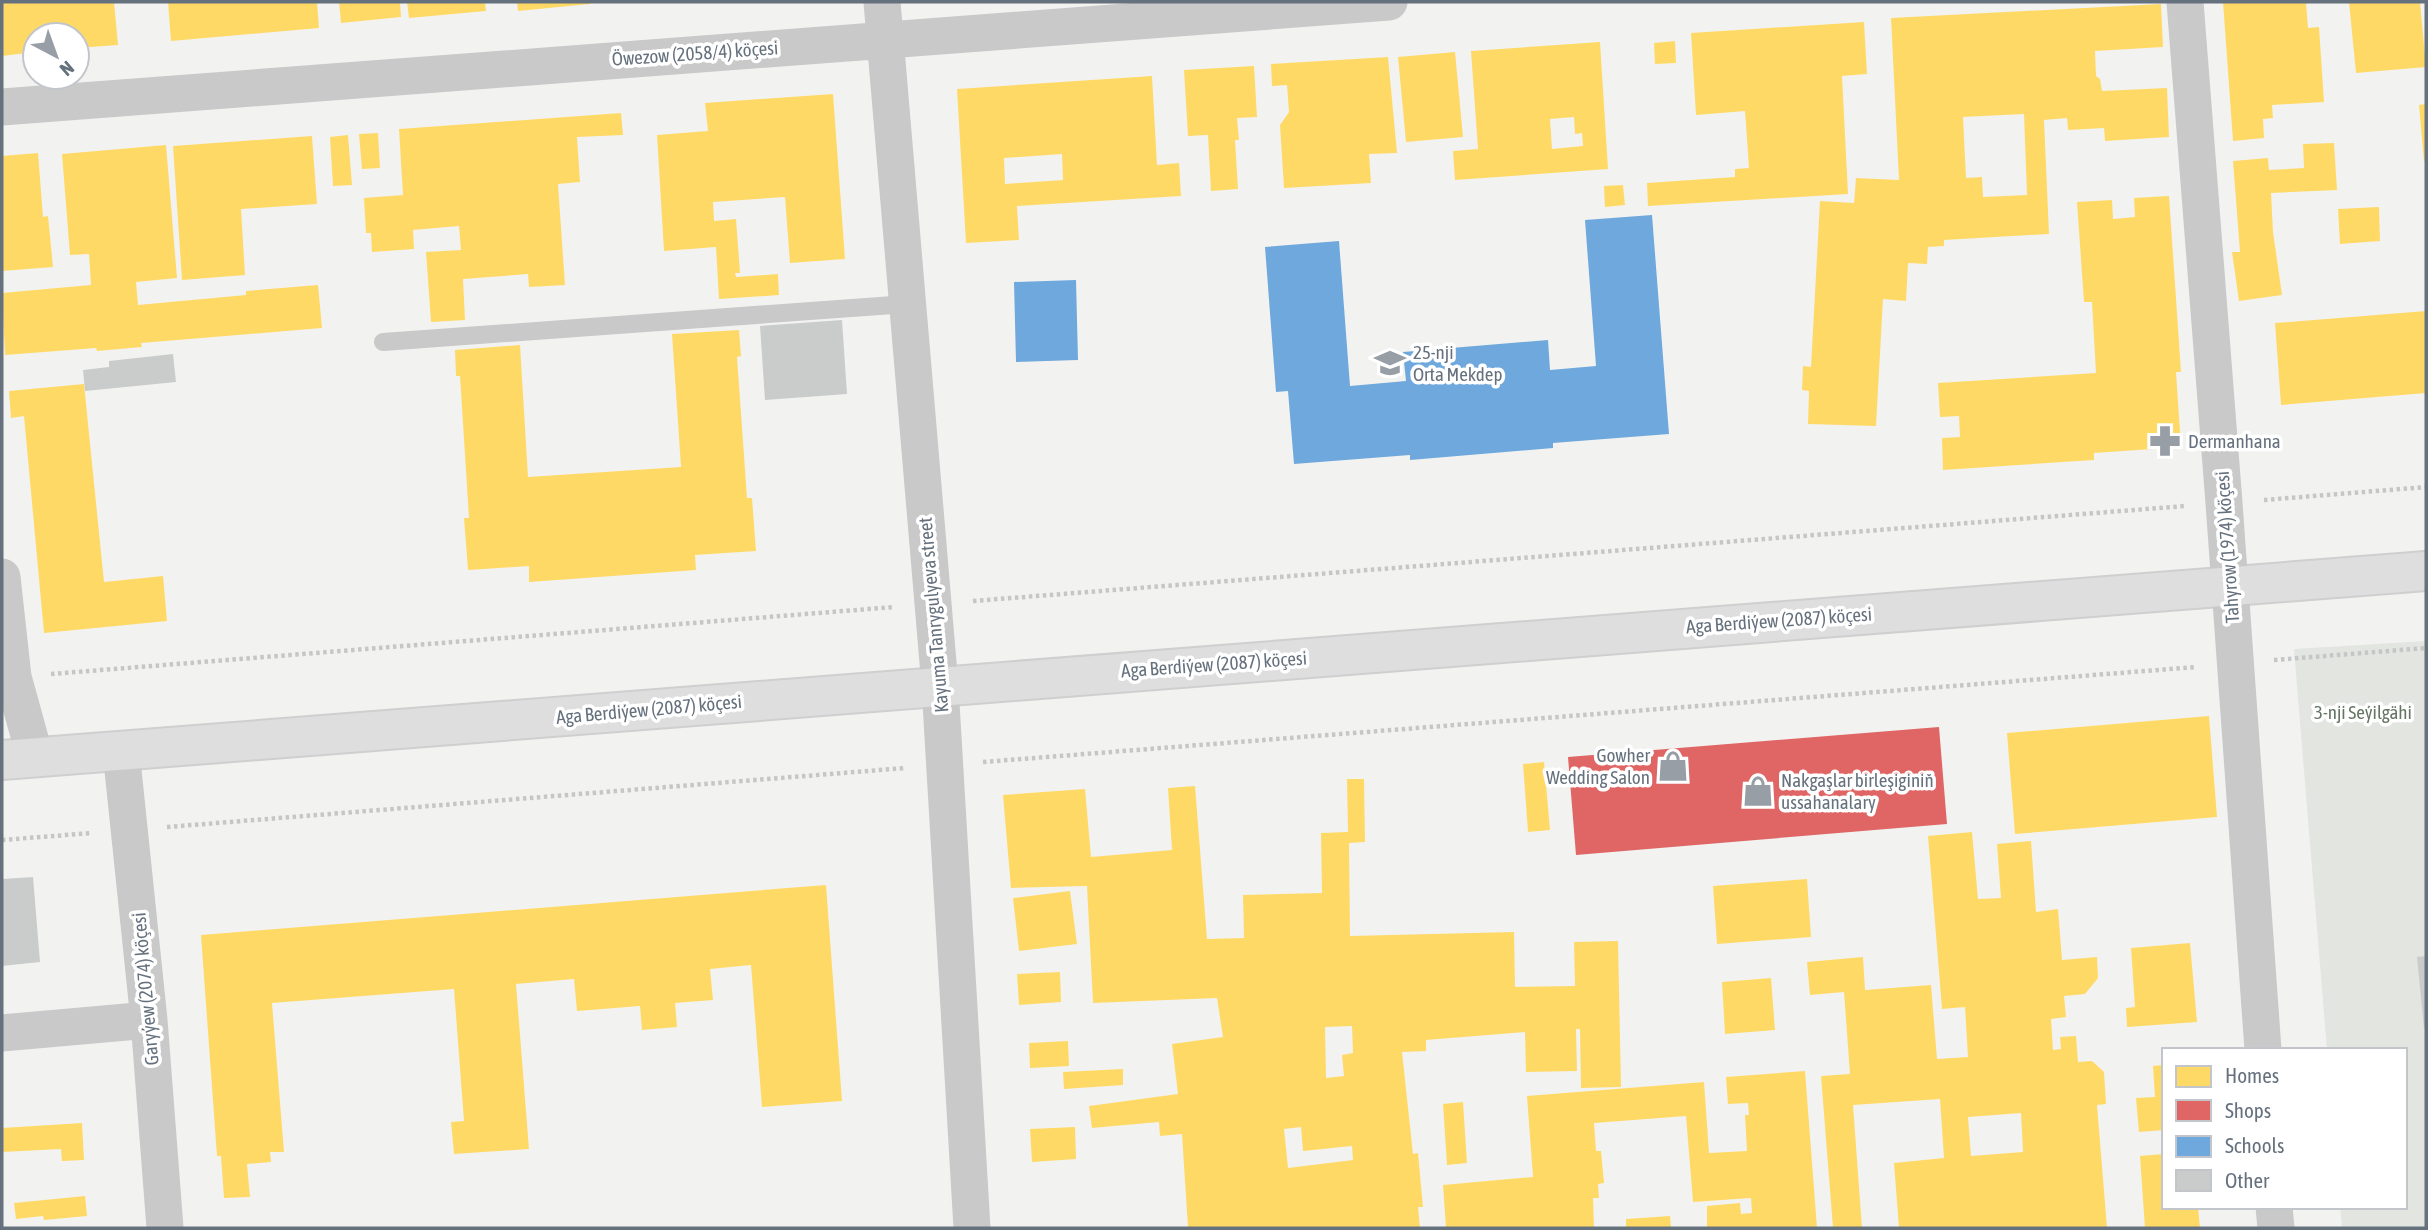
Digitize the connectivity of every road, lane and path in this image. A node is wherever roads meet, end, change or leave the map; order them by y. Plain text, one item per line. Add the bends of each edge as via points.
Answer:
1 (882, 2) edge
2 (1389, 2) edge
3 (2185, 2) edge
4 (884, 39) junction
5 (2, 107) edge
6 (906, 304) junction
7 (383, 342) dead end
8 (2426, 487) edge
9 (2224, 503) junction
10 (2426, 570) edge
11 (2, 577) edge
12 (2229, 584) junction
13 (933, 604) junction
14 (2426, 648) edge
15 (2235, 664) junction
16 (13, 677) junction
17 (940, 686) junction
18 (121, 751) junction
19 (19, 758) edge
20 (944, 765) junction
21 (129, 830) junction
22 (2, 840) edge
23 (149, 1020) junction
24 (2, 1033) edge
25 (2263, 1048) edge
26 (2274, 1209) edge
27 (165, 1228) edge
28 (972, 1228) edge
29 (2276, 1228) edge

1 - 4 street, Kayuma Tanrygulyeva street
2 - 4 street, Öwezow (2058/4) köçesi
3 - 9 street, Tahyrow (1974) köçesi
4 - 5 street, Öwezow (2058/4) köçesi
4 - 6 street, Kayuma Tanrygulyeva street
6 - 7 lane
6 - 13 street, Kayuma Tanrygulyeva street
8 - 9 path
9 - 12 street, Tahyrow (1974) köçesi
9 - 13 path
10 - 12 street, Aga Berdiýew (2087) köçesi
11 - 16 street
12 - 15 street, Tahyrow (1974) köçesi
12 - 17 street, Aga Berdiýew (2087) köçesi
13 - 16 path
13 - 17 street, Kayuma Tanrygulyeva street
14 - 15 path
15 - 20 path
15 - 25 street, Tahyrow (1974) köçesi
16 - 19 street
17 - 18 street, Aga Berdiýew (2087) köçesi
17 - 20 street, Kayuma Tanrygulyeva street
18 - 19 street, Aga Berdiýew (2087) köçesi
18 - 21 street, Garyýew (2074) köçesi
20 - 21 path
20 - 28 street, Kayuma Tanrygulyeva street
21 - 22 path
21 - 23 street, Garyýew (2074) köçesi
23 - 24 street
23 - 27 street, Garyýew (2074) köçesi
26 - 29 street

